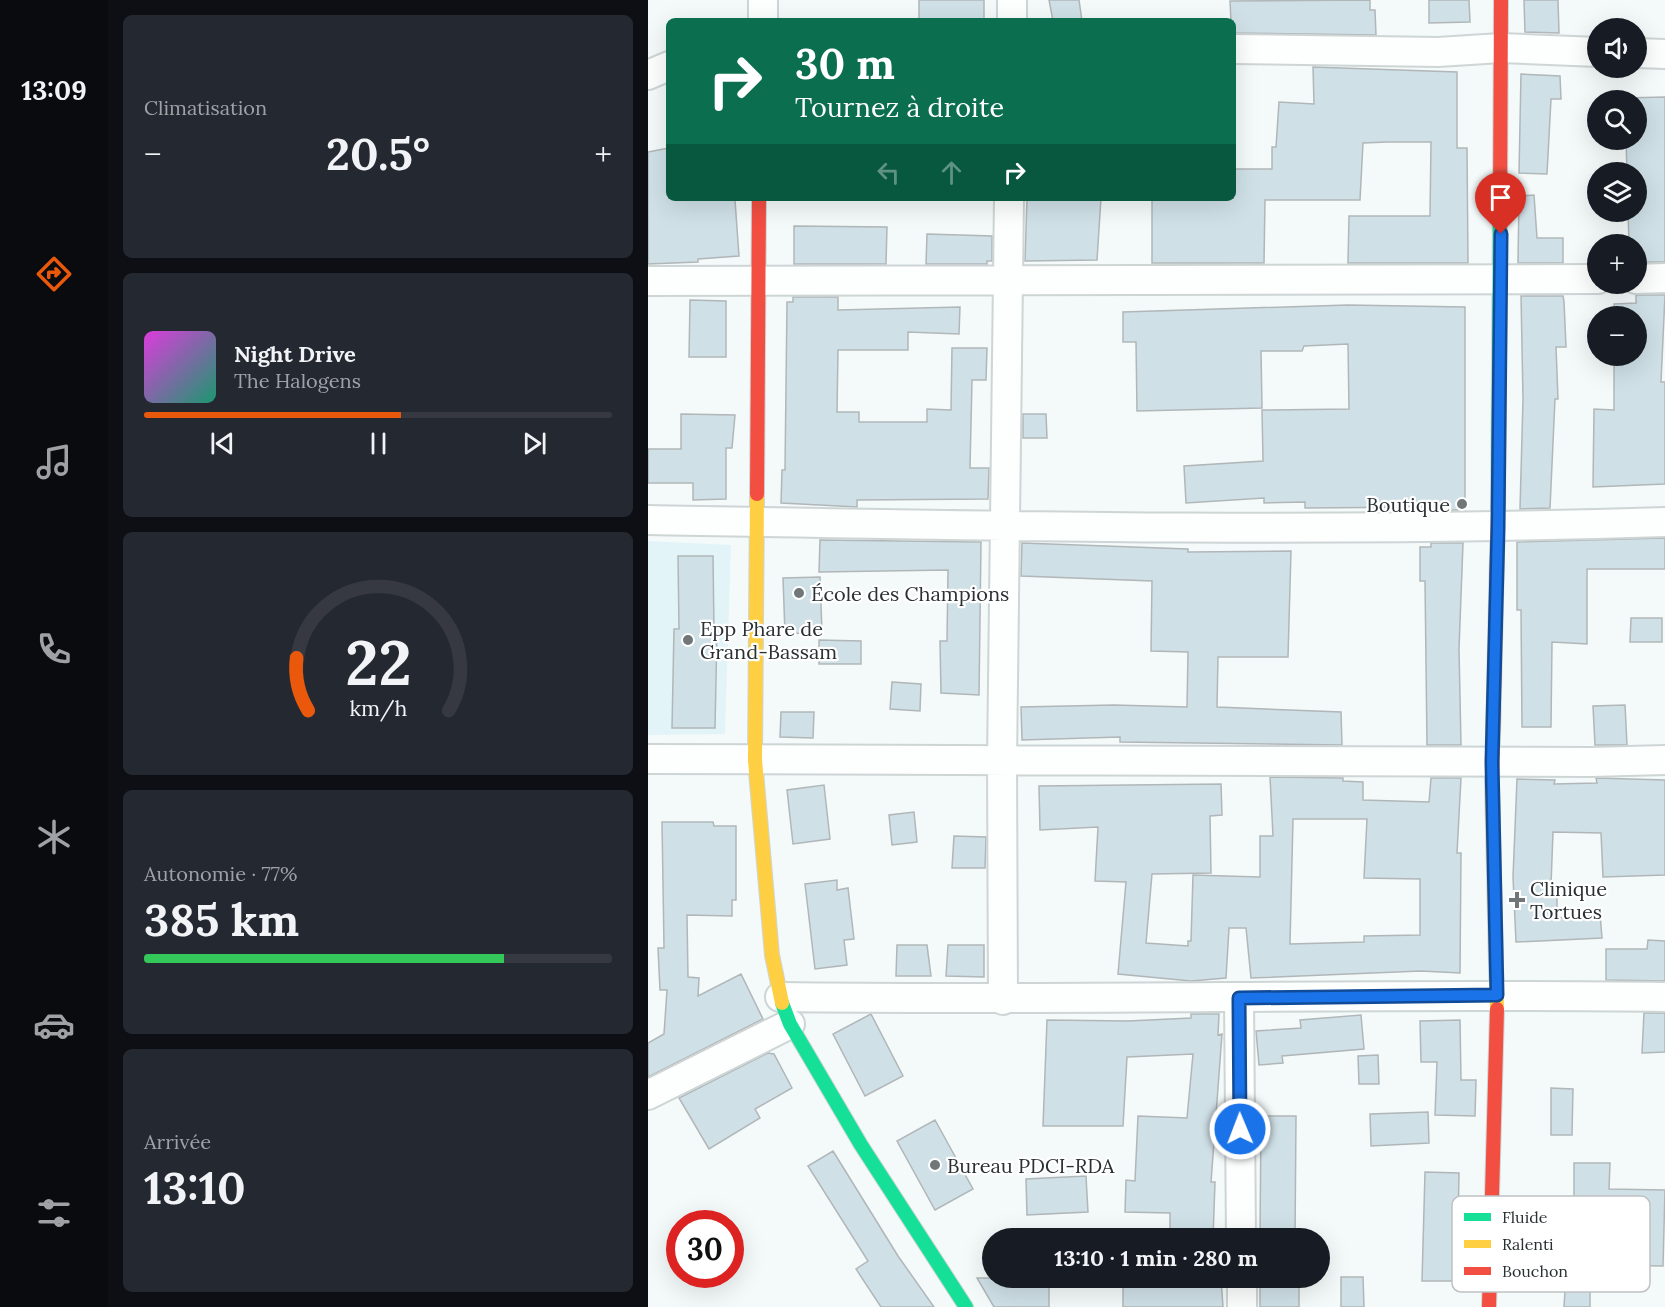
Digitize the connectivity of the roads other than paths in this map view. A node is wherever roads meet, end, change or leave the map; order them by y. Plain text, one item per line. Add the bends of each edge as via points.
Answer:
1 (763, 0) edge
2 (1012, 0) edge
3 (1501, 0) edge
4 (763, 18) edge
5 (1012, 18) edge
6 (1501, 48) junction
7 (1236, 49) edge
8 (1587, 52) edge
9 (1647, 53) edge
10 (1665, 54) edge
11 (666, 67) edge
12 (648, 75) edge
13 (759, 201) edge
14 (1009, 201) edge
15 (1665, 278) edge
16 (1008, 279) junction
17 (1587, 279) edge
18 (1647, 279) edge
19 (1501, 280) junction
20 (648, 281) edge
21 (757, 282) junction
22 (648, 520) edge
23 (757, 522) junction
24 (1665, 522) edge
25 (1006, 526) junction
26 (1498, 528) junction
27 (648, 759) edge
28 (755, 760) junction
29 (1665, 760) edge
30 (1002, 762) junction
31 (1492, 762) junction
32 (1497, 995) junction
33 (780, 997) junction
34 (1665, 997) edge
35 (1239, 998) junction
36 (1003, 1000) junction
37 (790, 1024) junction
38 (648, 1095) edge
39 (1492, 1196) edge
40 (1241, 1228) edge
41 (1242, 1288) edge
42 (1489, 1292) edge
43 (966, 1307) edge
44 (1242, 1307) edge
45 (1489, 1307) edge

1 - 4 street
2 - 5 street
3 - 6 street
6 - 7 street
6 - 8 street
6 - 19 street
9 - 10 street
11 - 12 street
13 - 21 street
14 - 16 street
15 - 18 street
16 - 19 street
16 - 21 street
16 - 25 street
17 - 19 street
19 - 26 street
20 - 21 street
21 - 23 street
22 - 23 street
23 - 25 street
23 - 28 street
24 - 26 street
25 - 26 street
25 - 30 street
26 - 31 street
27 - 28 street
28 - 30 street
28 - 33 street via 772,956
29 - 31 street
30 - 31 street
30 - 36 street
31 - 32 street
32 - 34 street
32 - 35 street
32 - 39 street
33 - 36 street
33 - 37 street
35 - 36 street
35 - 40 street
37 - 38 street
37 - 43 street via 861,1145
41 - 44 street
42 - 45 street

